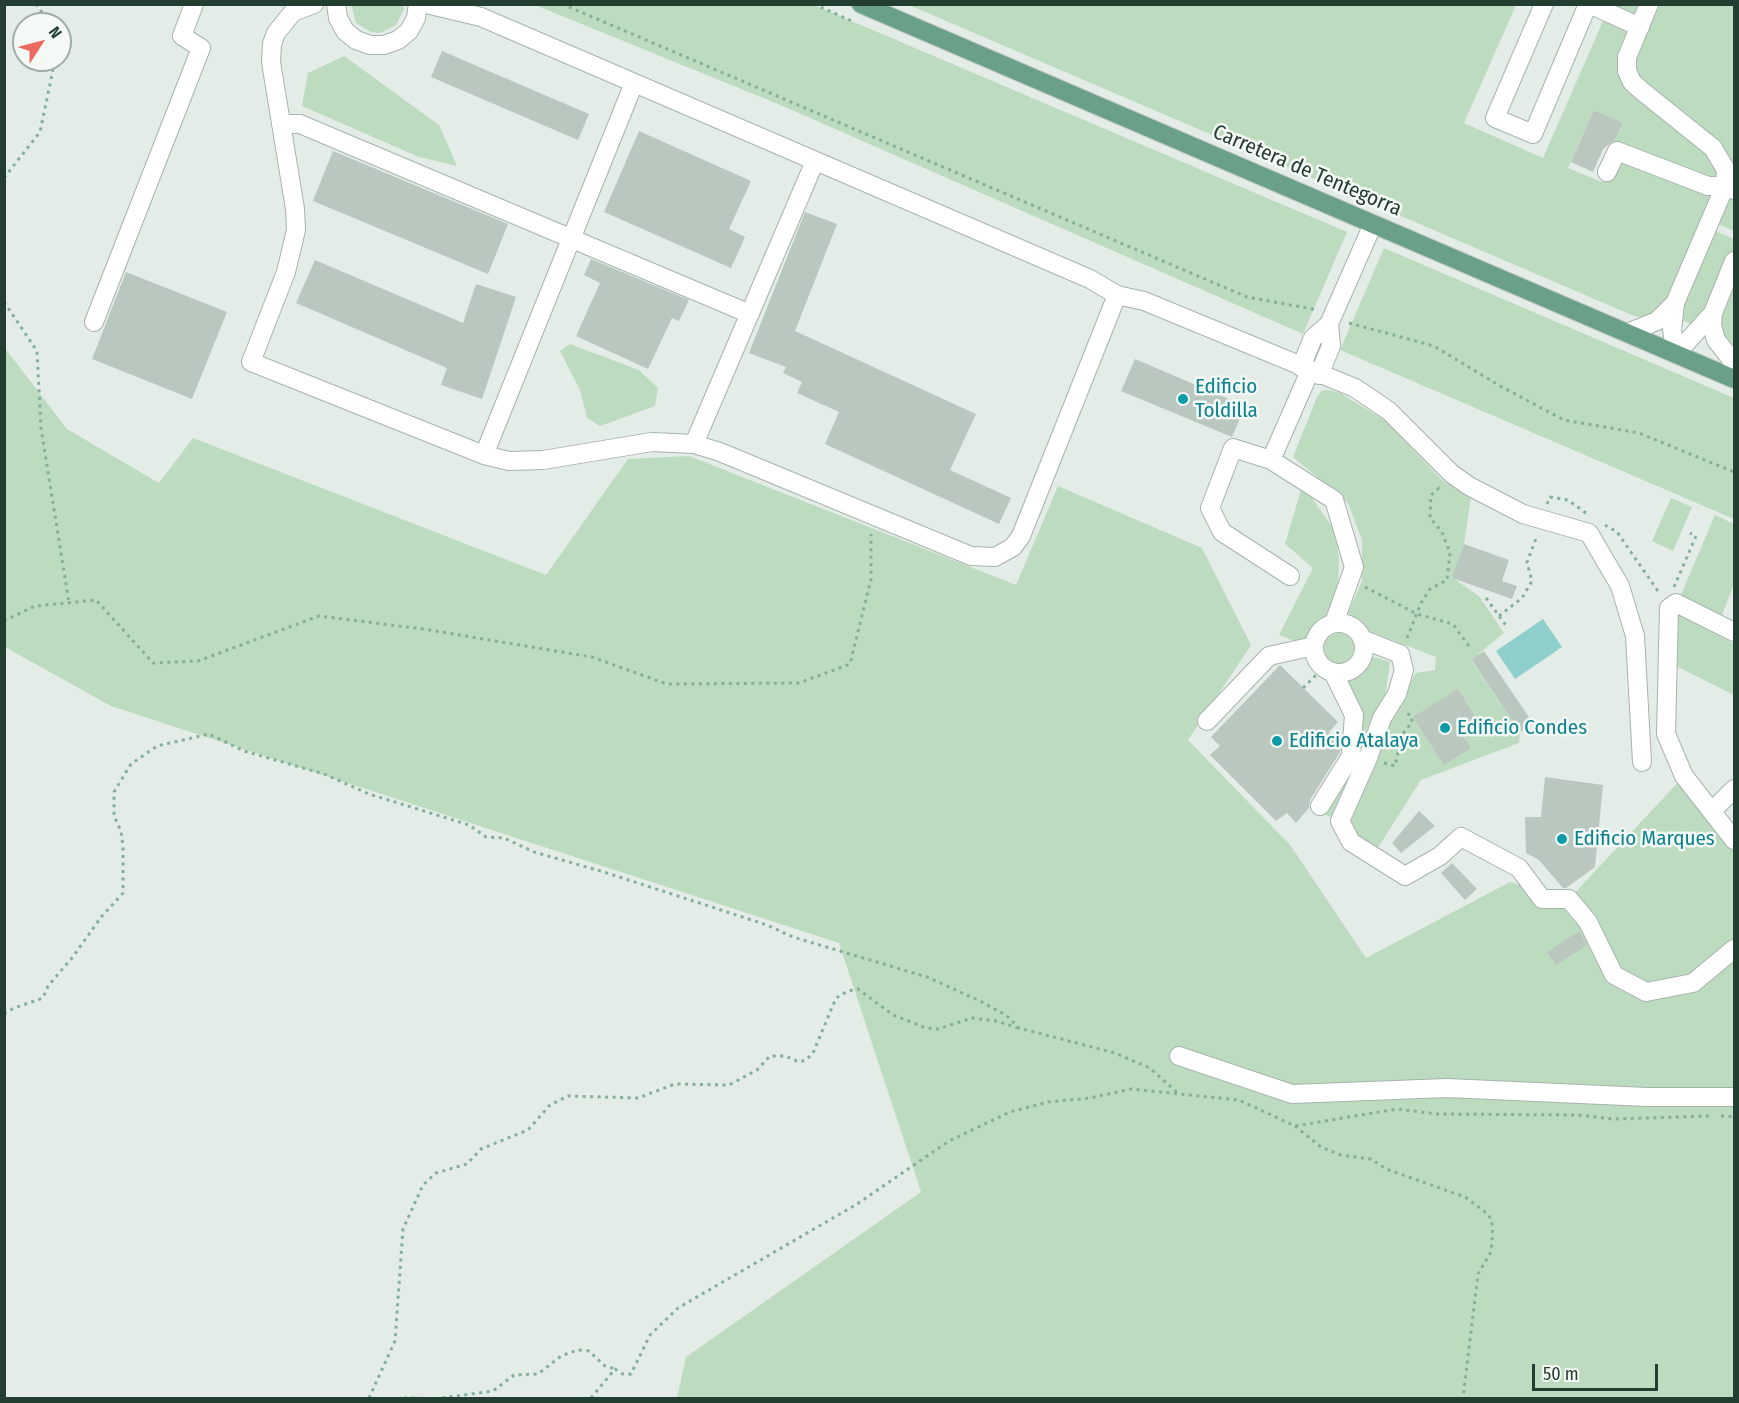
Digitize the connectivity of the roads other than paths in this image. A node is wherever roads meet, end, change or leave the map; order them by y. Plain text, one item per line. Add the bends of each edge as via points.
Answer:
1 (194, 4) edge
2 (314, 4) edge
3 (336, 4) edge
4 (418, 4) edge
5 (426, 4) edge
6 (861, 4) edge
7 (1544, 4) edge
8 (1589, 4) edge
9 (1649, 4) edge
10 (1640, 27) junction
11 (634, 83) junction
12 (281, 124) junction
13 (815, 161) junction
14 (1607, 172) dead end
15 (1730, 188) edge
16 (1373, 224) junction
17 (570, 238) junction
18 (1734, 261) edge
19 (1117, 295) junction
20 (1675, 303) junction
21 (1713, 313) junction
22 (750, 314) junction
23 (94, 322) dead end
24 (1628, 333) junction
25 (1676, 354) junction
26 (1734, 363) edge
27 (1310, 371) junction
28 (1734, 379) edge
29 (694, 444) junction
30 (484, 455) junction
31 (1271, 460) junction
32 (1290, 576) dead end
33 (1334, 623) junction
34 (1734, 632) edge
35 (1362, 639) junction
36 (1314, 646) junction
37 (1328, 670) junction
38 (1207, 721) dead end
39 (1642, 762) dead end
40 (1734, 789) edge
41 (1320, 806) dead end
42 (1712, 811) junction
43 (1734, 840) edge
44 (1734, 949) edge
45 (1179, 1056) dead end
46 (1734, 1096) edge

1 - 23 street via 182,36 201,48
2 - 12 street via 293,12 272,44 271,62
3 - 4 street via 345,31 370,45 398,40 412,25
5 - 11 street via 481,16
6 - 16 main road, Carretera de Tentegorra
7 - 8 street via 1495,118 1533,134
8 - 10 street
9 - 10 street
10 - 15 street via 1627,57 1632,82 1713,148 1726,170
11 - 13 street
11 - 17 street
12 - 17 street via 300,124
12 - 30 street via 296,230 286,272 251,362
13 - 19 street via 1090,279
13 - 22 street
14 - 15 street via 1617,151 1708,186
15 - 20 street
16 - 24 main road, Carretera de Tentegorra
16 - 27 street via 1329,324 1331,346
17 - 22 street
17 - 30 street
18 - 21 street
19 - 27 street via 1144,301
19 - 29 street via 1021,536 1013,547 995,557 970,556
20 - 24 street via 1658,321
20 - 25 street via 1672,330
21 - 25 street
21 - 26 street via 1714,335
22 - 29 street
24 - 25 main road, Carretera de Tentegorra
25 - 28 main road, Carretera de Tentegorra
27 - 31 street
27 - 39 street via 1355,388 1389,411 1452,474 1470,486 1523,514 1589,533 1620,586 1635,636
29 - 30 street via 652,442 543,460 509,461
31 - 32 street via 1233,448 1210,508 1222,532
31 - 33 street via 1334,500 1354,567
33 - 35 street via 1354,628
33 - 36 street via 1319,632
34 - 42 street via 1676,603 1669,609 1666,734 1684,776
35 - 37 street via 1359,663 1352,669
35 - 44 street via 1400,654 1404,670 1340,821 1351,842 1405,876 1440,856 1461,837 1519,868 1542,899 1569,899 1588,922 1614,975 1646,992 1693,983
36 - 37 street via 1315,656
36 - 38 street via 1269,656
37 - 41 street via 1354,715 1351,756
40 - 42 street
42 - 43 street
45 - 46 street via 1292,1094 1447,1088 1647,1097

